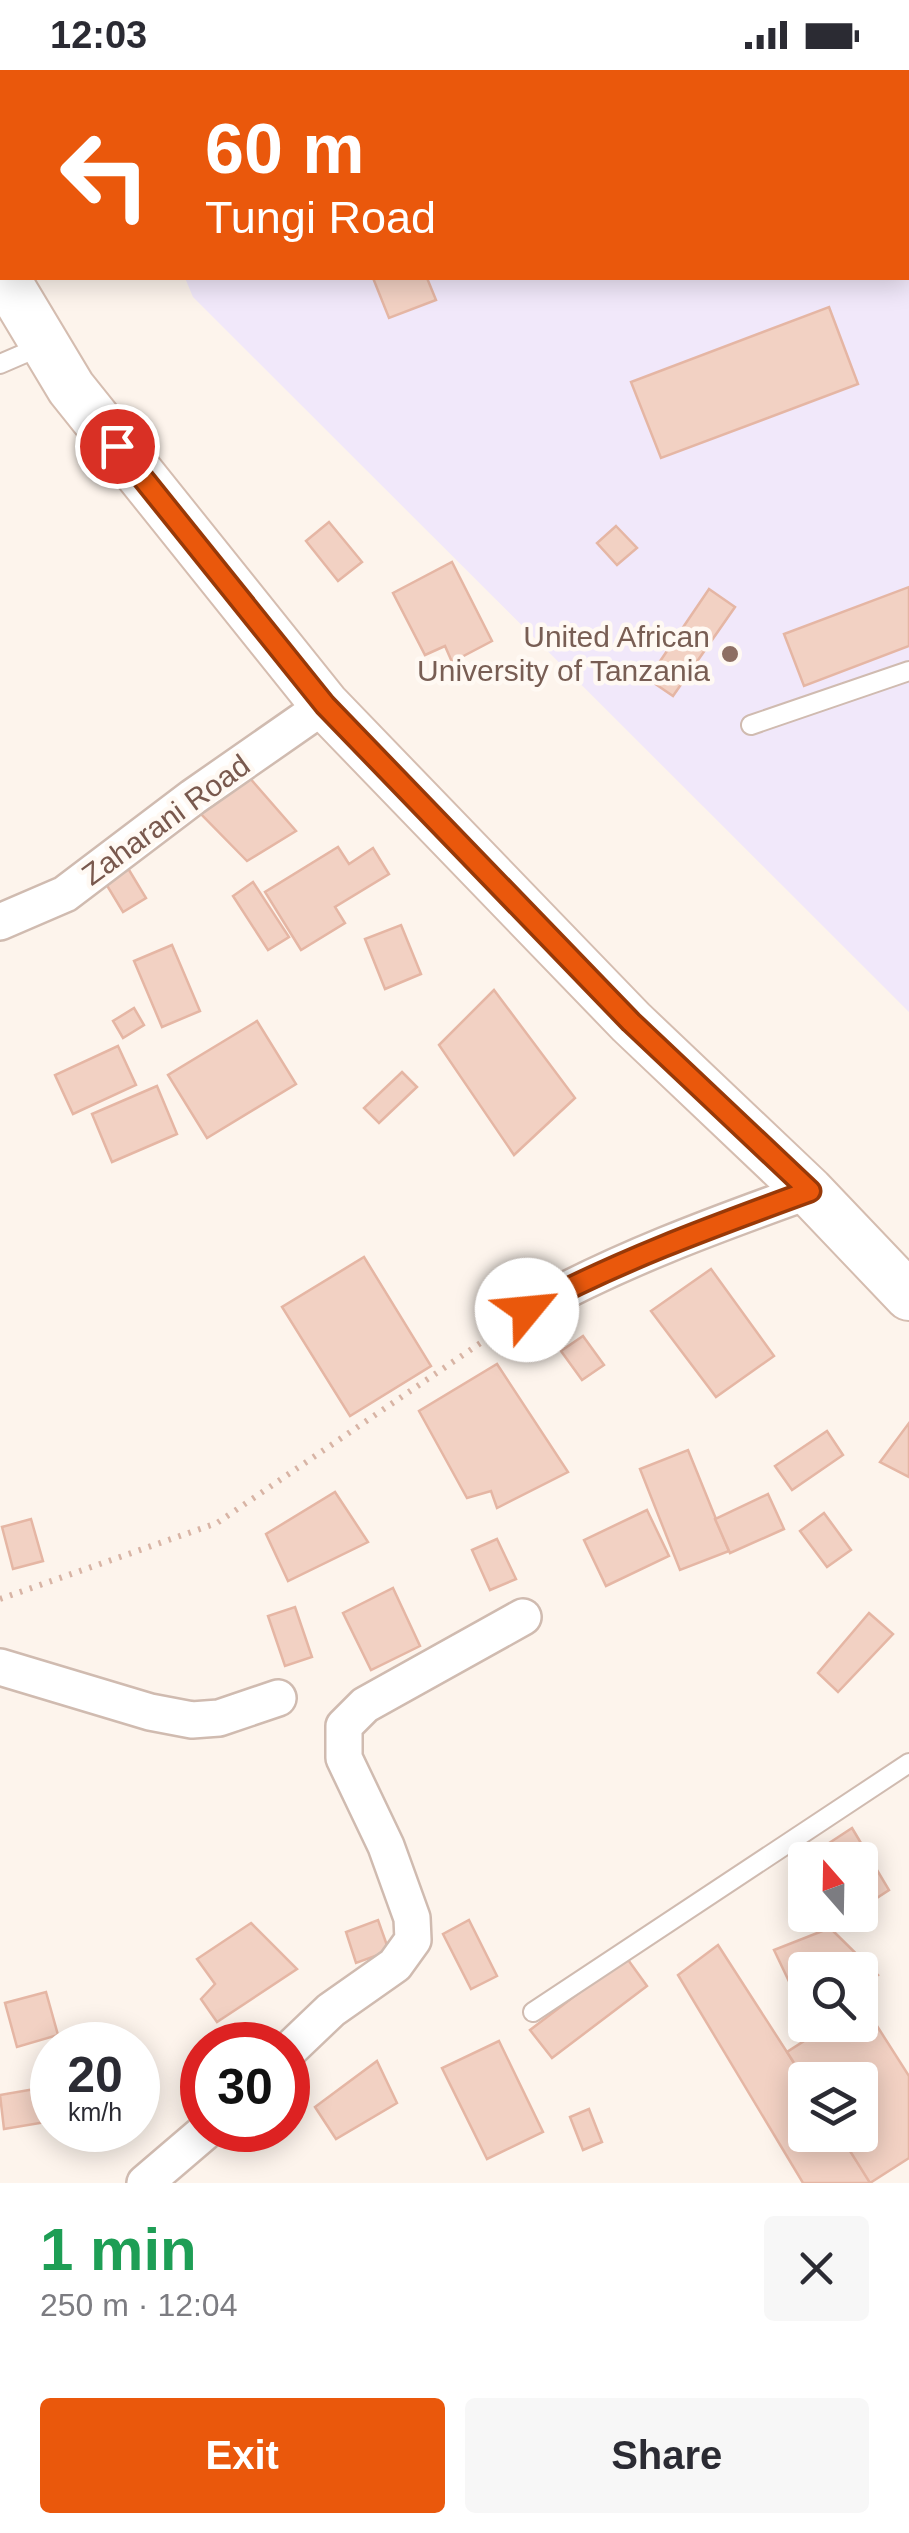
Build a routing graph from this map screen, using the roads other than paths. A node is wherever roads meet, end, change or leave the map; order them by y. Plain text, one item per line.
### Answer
1 (7, 280) edge
2 (44, 345) junction
3 (0, 364) edge
4 (909, 671) edge
5 (325, 705) junction
6 (751, 725) dead end
7 (0, 922) edge
8 (810, 1191) junction
9 (909, 1296) edge
10 (527, 1310) road end
11 (522, 1617) dead end
12 (0, 1667) edge
13 (278, 1698) dead end
14 (909, 1763) edge
15 (534, 2012) dead end
16 (310, 2031) edge
17 (181, 2152) edge
18 (145, 2183) edge

1 - 2 main road
2 - 3 lane
2 - 5 main road
4 - 6 lane
5 - 7 street, Zaharani Road
5 - 8 main road
8 - 9 main road
8 - 10 street
11 - 16 street
12 - 13 street
14 - 15 lane
17 - 18 street

